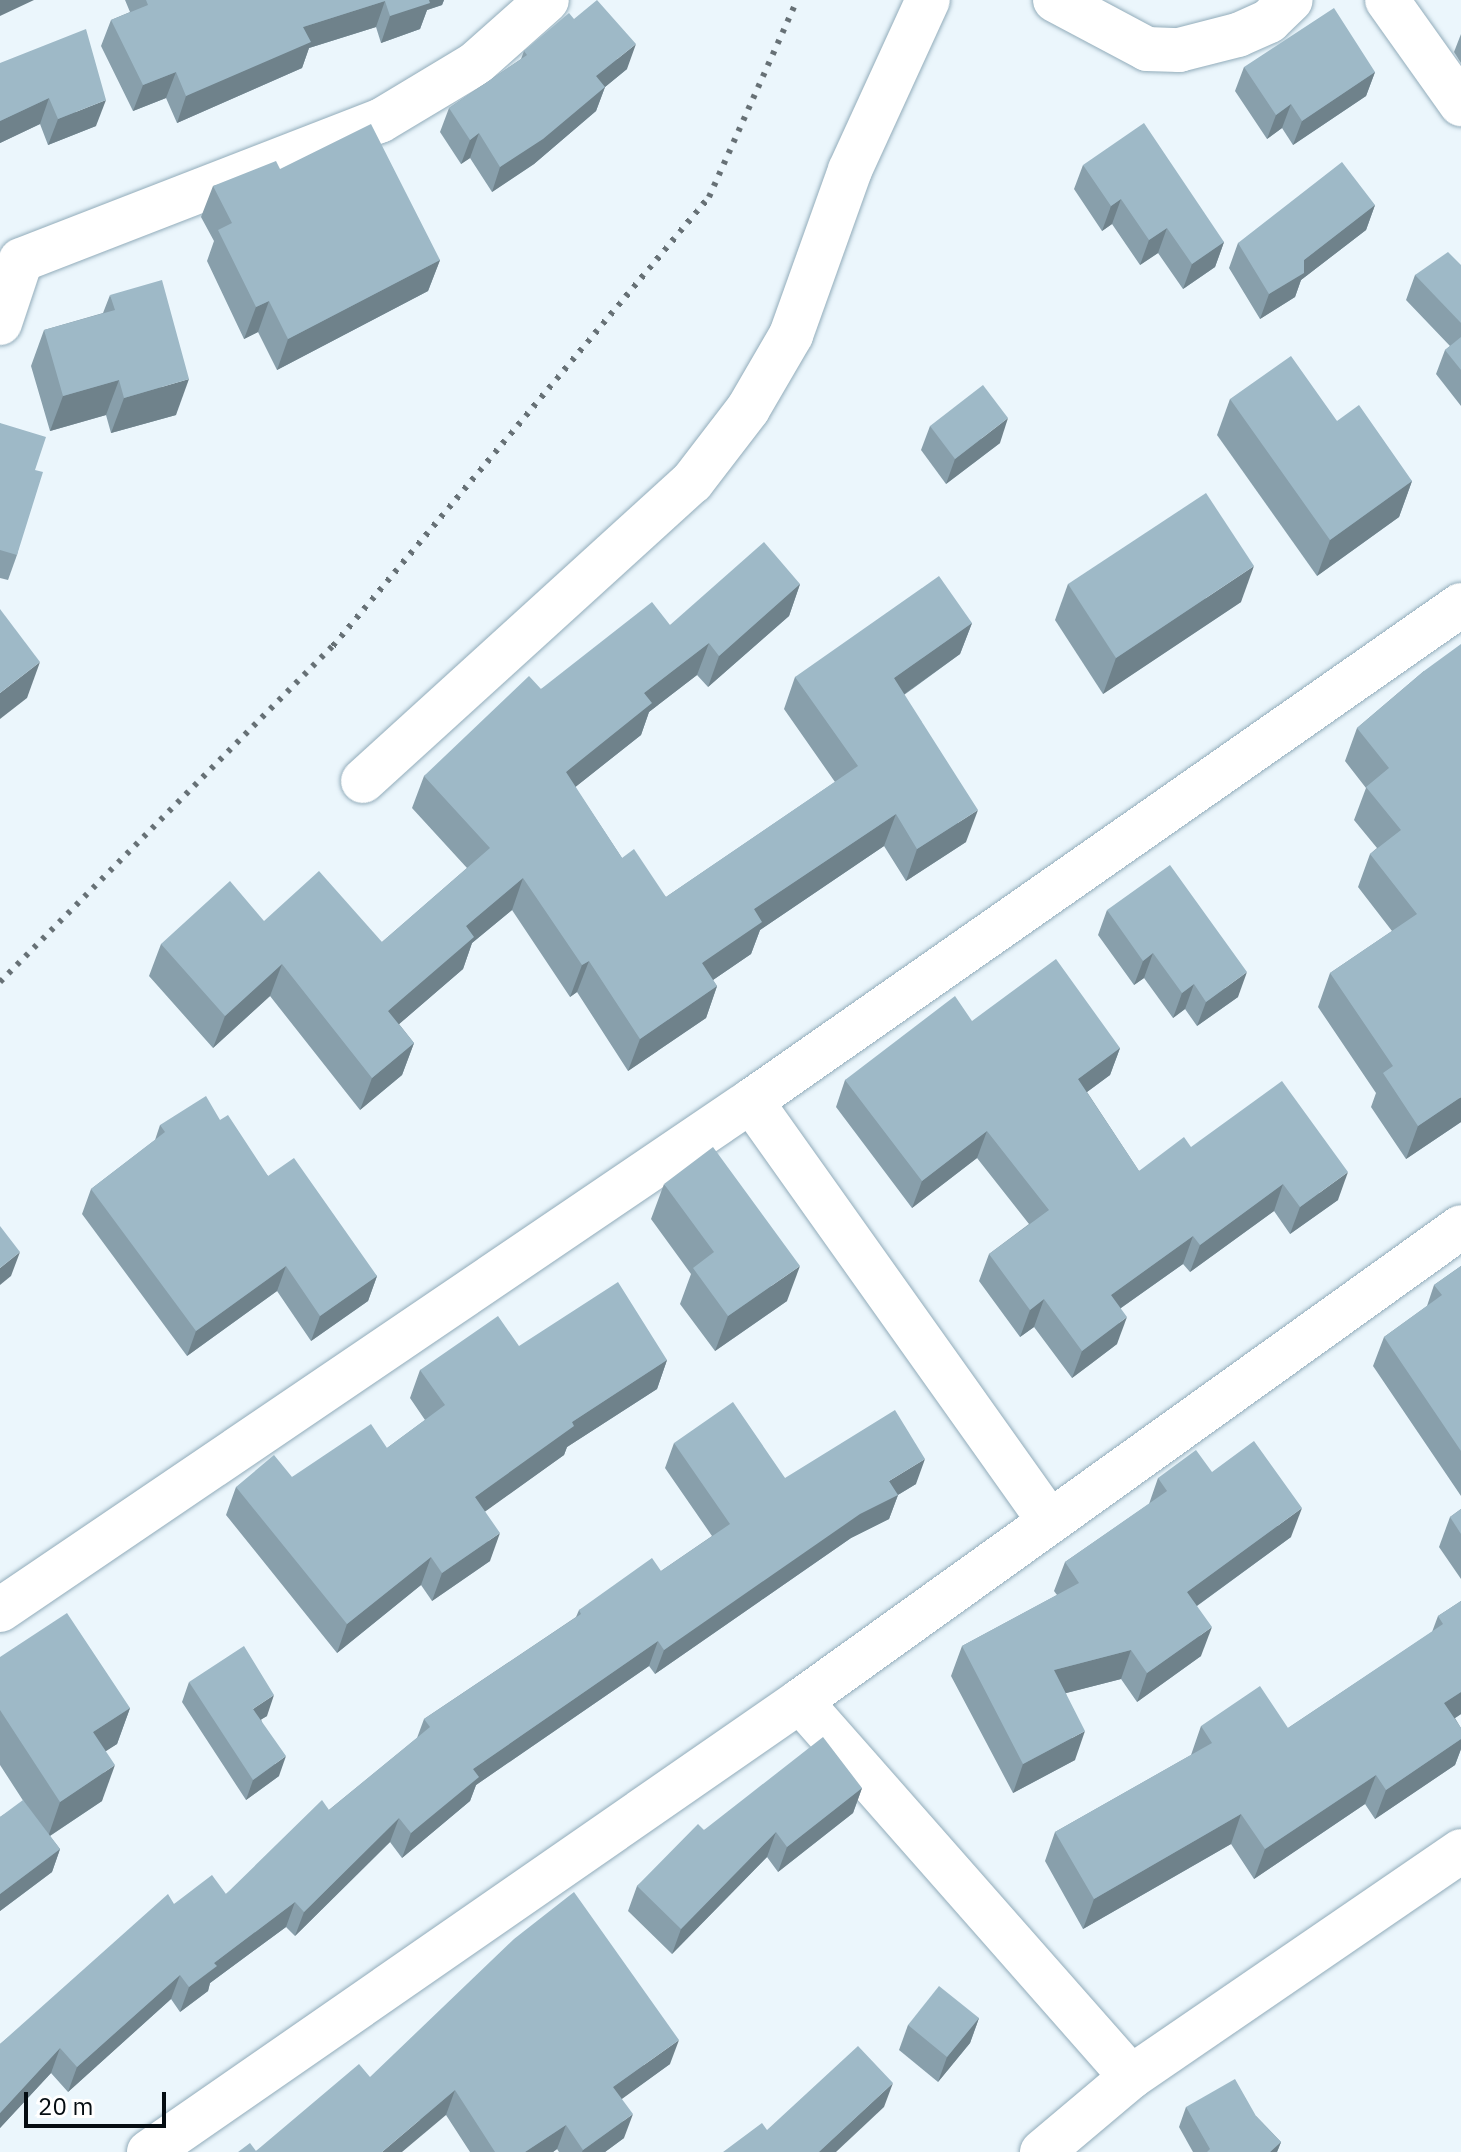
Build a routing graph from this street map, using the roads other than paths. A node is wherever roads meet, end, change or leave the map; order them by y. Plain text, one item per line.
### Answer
1 (547, 0) edge
2 (928, 0) edge
3 (1055, 0) edge
4 (1291, 0) edge
5 (1387, 0) edge
6 (1461, 104) edge
7 (11, 264) edge
8 (0, 323) edge
9 (1461, 605) edge
10 (363, 781) dead end
11 (751, 1101) junction
12 (1461, 1227) edge
13 (1050, 1522) junction
14 (0, 1610) edge
15 (800, 1701) junction
16 (1461, 1851) edge
17 (1131, 2077) junction
18 (149, 2152) edge
19 (1042, 2152) edge

1 - 7 street
2 - 10 street
3 - 4 street
5 - 6 street
7 - 8 street
9 - 11 street
11 - 13 street
11 - 14 street
12 - 13 street
13 - 15 street
15 - 17 street
15 - 18 street
16 - 17 street
17 - 19 street

